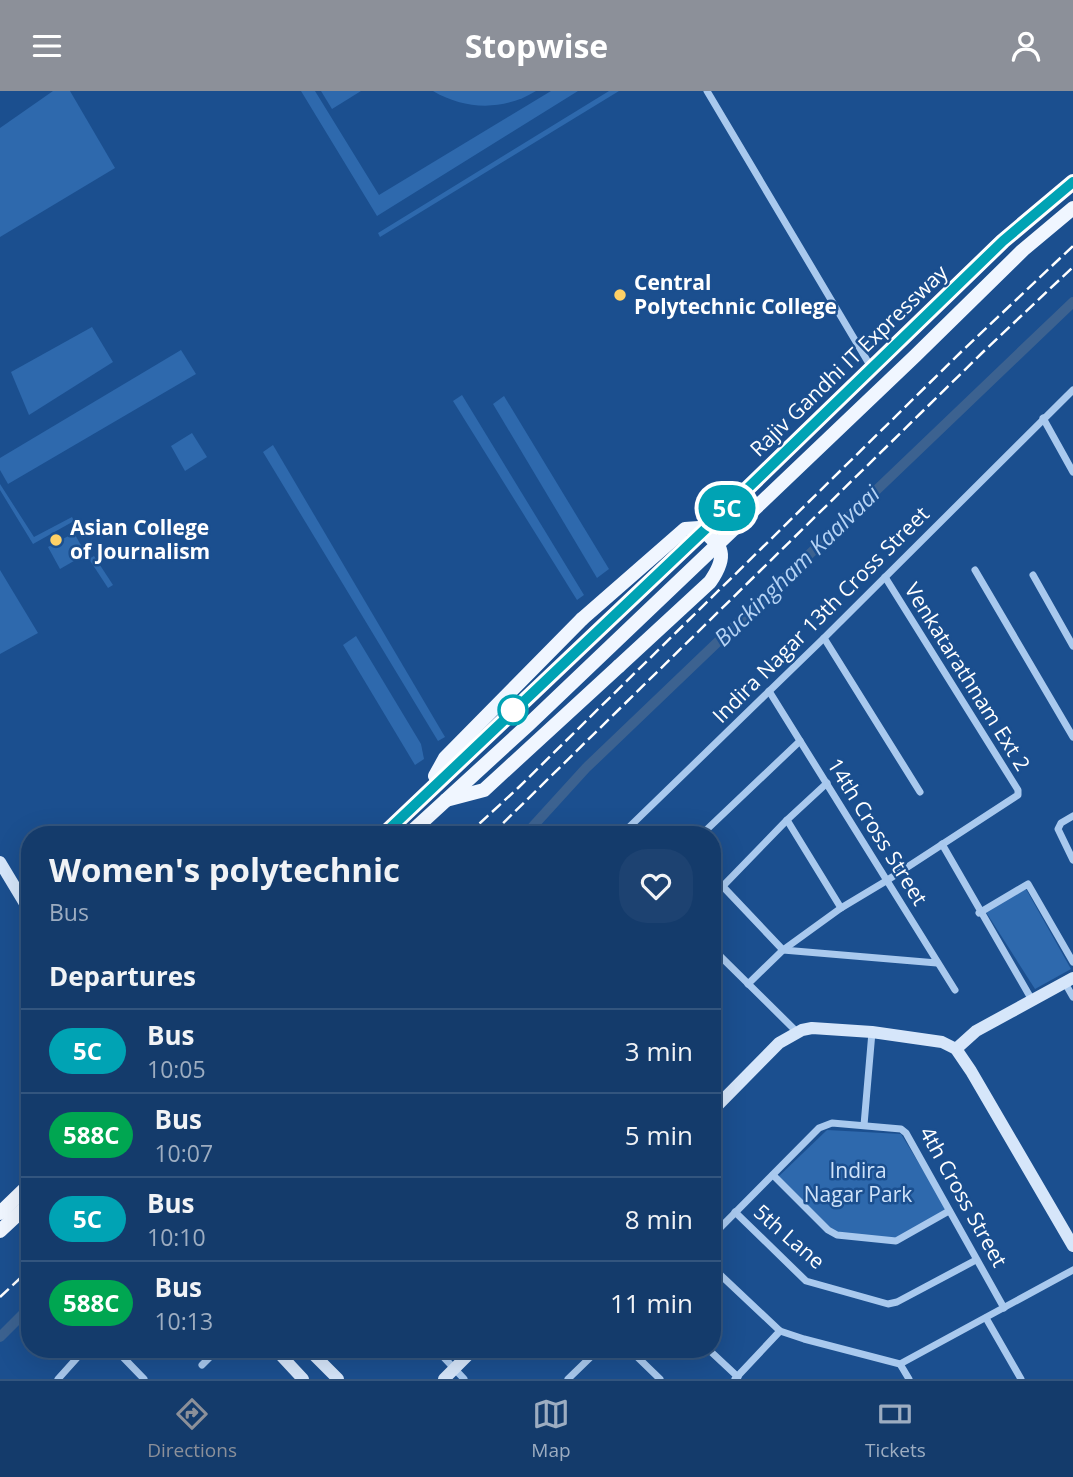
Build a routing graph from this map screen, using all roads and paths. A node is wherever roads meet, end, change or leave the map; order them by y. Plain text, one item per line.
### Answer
1 (708, 91) edge
2 (1073, 182) edge
3 (1073, 208) edge
4 (872, 368) junction
5 (1073, 390) edge
6 (1043, 418) junction
7 (1073, 471) edge
8 (975, 570) dead end
9 (1033, 575) dead end
10 (885, 577) junction
11 (824, 638) junction
12 (1073, 646) edge
13 (769, 691) junction
14 (1073, 737) edge
15 (800, 741) junction
16 (827, 783) junction
17 (920, 792) dead end
18 (422, 795) junction
19 (444, 800) junction
20 (1073, 816) edge
21 (787, 820) junction
22 (392, 826) edge
23 (417, 826) edge
24 (630, 826) edge
25 (710, 826) edge
26 (942, 844) junction
27 (1073, 860) edge
28 (0, 862) edge
29 (886, 881) junction
30 (723, 886) joint
31 (21, 897) edge
32 (841, 908) junction
33 (979, 913) junction
34 (783, 950) junction
35 (721, 957) edge
36 (1073, 962) edge
37 (937, 963) junction
38 (1069, 981) edge
39 (748, 984) junction
40 (955, 990) dead end
41 (1073, 997) edge
42 (1031, 1000) junction
43 (797, 1032) junction
44 (872, 1033) junction
45 (956, 1049) junction
46 (721, 1102) edge
47 (864, 1125) junction
48 (773, 1175) junction
49 (21, 1193) edge
50 (21, 1211) edge
51 (949, 1211) junction
52 (735, 1212) junction
53 (0, 1213) edge
54 (721, 1227) edge
55 (0, 1231) edge
56 (1073, 1246) edge
57 (976, 1260) junction
58 (1073, 1270) edge
59 (721, 1275) edge
60 (1004, 1308) junction
61 (986, 1318) junction
62 (780, 1331) junction
63 (77, 1358) edge
64 (124, 1358) edge
65 (209, 1358) edge
66 (283, 1358) edge
67 (317, 1358) edge
68 (444, 1358) edge
69 (465, 1358) edge
70 (590, 1358) edge
71 (638, 1358) edge
72 (717, 1358) edge
73 (900, 1364) junction
74 (202, 1365) dead end
75 (454, 1369) junction
76 (736, 1378) edge
77 (58, 1379) edge
78 (144, 1379) edge
79 (303, 1379) edge
80 (338, 1379) edge
81 (444, 1379) edge
82 (464, 1379) edge
83 (568, 1379) edge
84 (660, 1379) edge
85 (909, 1379) edge
86 (1021, 1379) edge

1 - 4 street
2 - 4 main road, Rajiv Gandhi IT Expressway
3 - 19 main road, Rajiv Gandhi IT Expressway
4 - 18 main road, Rajiv Gandhi IT Expressway
5 - 6 street, Indira Nagar 13th Cross Street
6 - 7 street
6 - 10 street, Indira Nagar 13th Cross Street
8 - 14 street
9 - 12 street
10 - 11 street, Indira Nagar 13th Cross Street
10 - 26 street, Venkatarathnam Ext 2
11 - 13 street, Indira Nagar 13th Cross Street
11 - 17 street
13 - 15 street, 14th Cross Street
13 - 24 street, Indira Nagar 13th Cross Street
15 - 16 street, 14th Cross Street
15 - 25 street
16 - 21 street
16 - 29 street, 14th Cross Street
18 - 19 main road, bridge
18 - 22 main road, Rajiv Gandhi IT Expressway
19 - 23 main road, Rajiv Gandhi IT Expressway
20 - 27 street
21 - 30 street
21 - 32 street
26 - 29 street
26 - 33 street
28 - 31 street
29 - 32 street
29 - 37 street, 14th Cross Street
30 - 34 street
32 - 34 street
33 - 36 street
33 - 42 street
34 - 37 street
34 - 39 street
35 - 39 street
37 - 40 street, 14th Cross Street
38 - 41 street
38 - 42 street
39 - 43 street
42 - 45 street
43 - 44 street
43 - 46 street
44 - 45 street
44 - 47 street
45 - 56 street
47 - 48 street, 4th Cross Street
47 - 51 street, 4th Cross Street
48 - 51 street
48 - 52 street, 4th Cross Street
49 - 53 main road
50 - 55 main road
51 - 57 street, 4th Cross Street
52 - 54 street, 4th Cross Street
52 - 57 street, 5th Lane
57 - 60 street, 4th Cross Street
58 - 60 street
59 - 62 street
60 - 61 street
61 - 73 street
61 - 86 street
62 - 73 street
62 - 76 street
63 - 77 street
64 - 78 street
65 - 74 street
66 - 79 street
67 - 80 street
68 - 75 street
69 - 75 street
70 - 83 street
71 - 84 street
72 - 76 street
73 - 85 street
75 - 81 street
75 - 82 street

